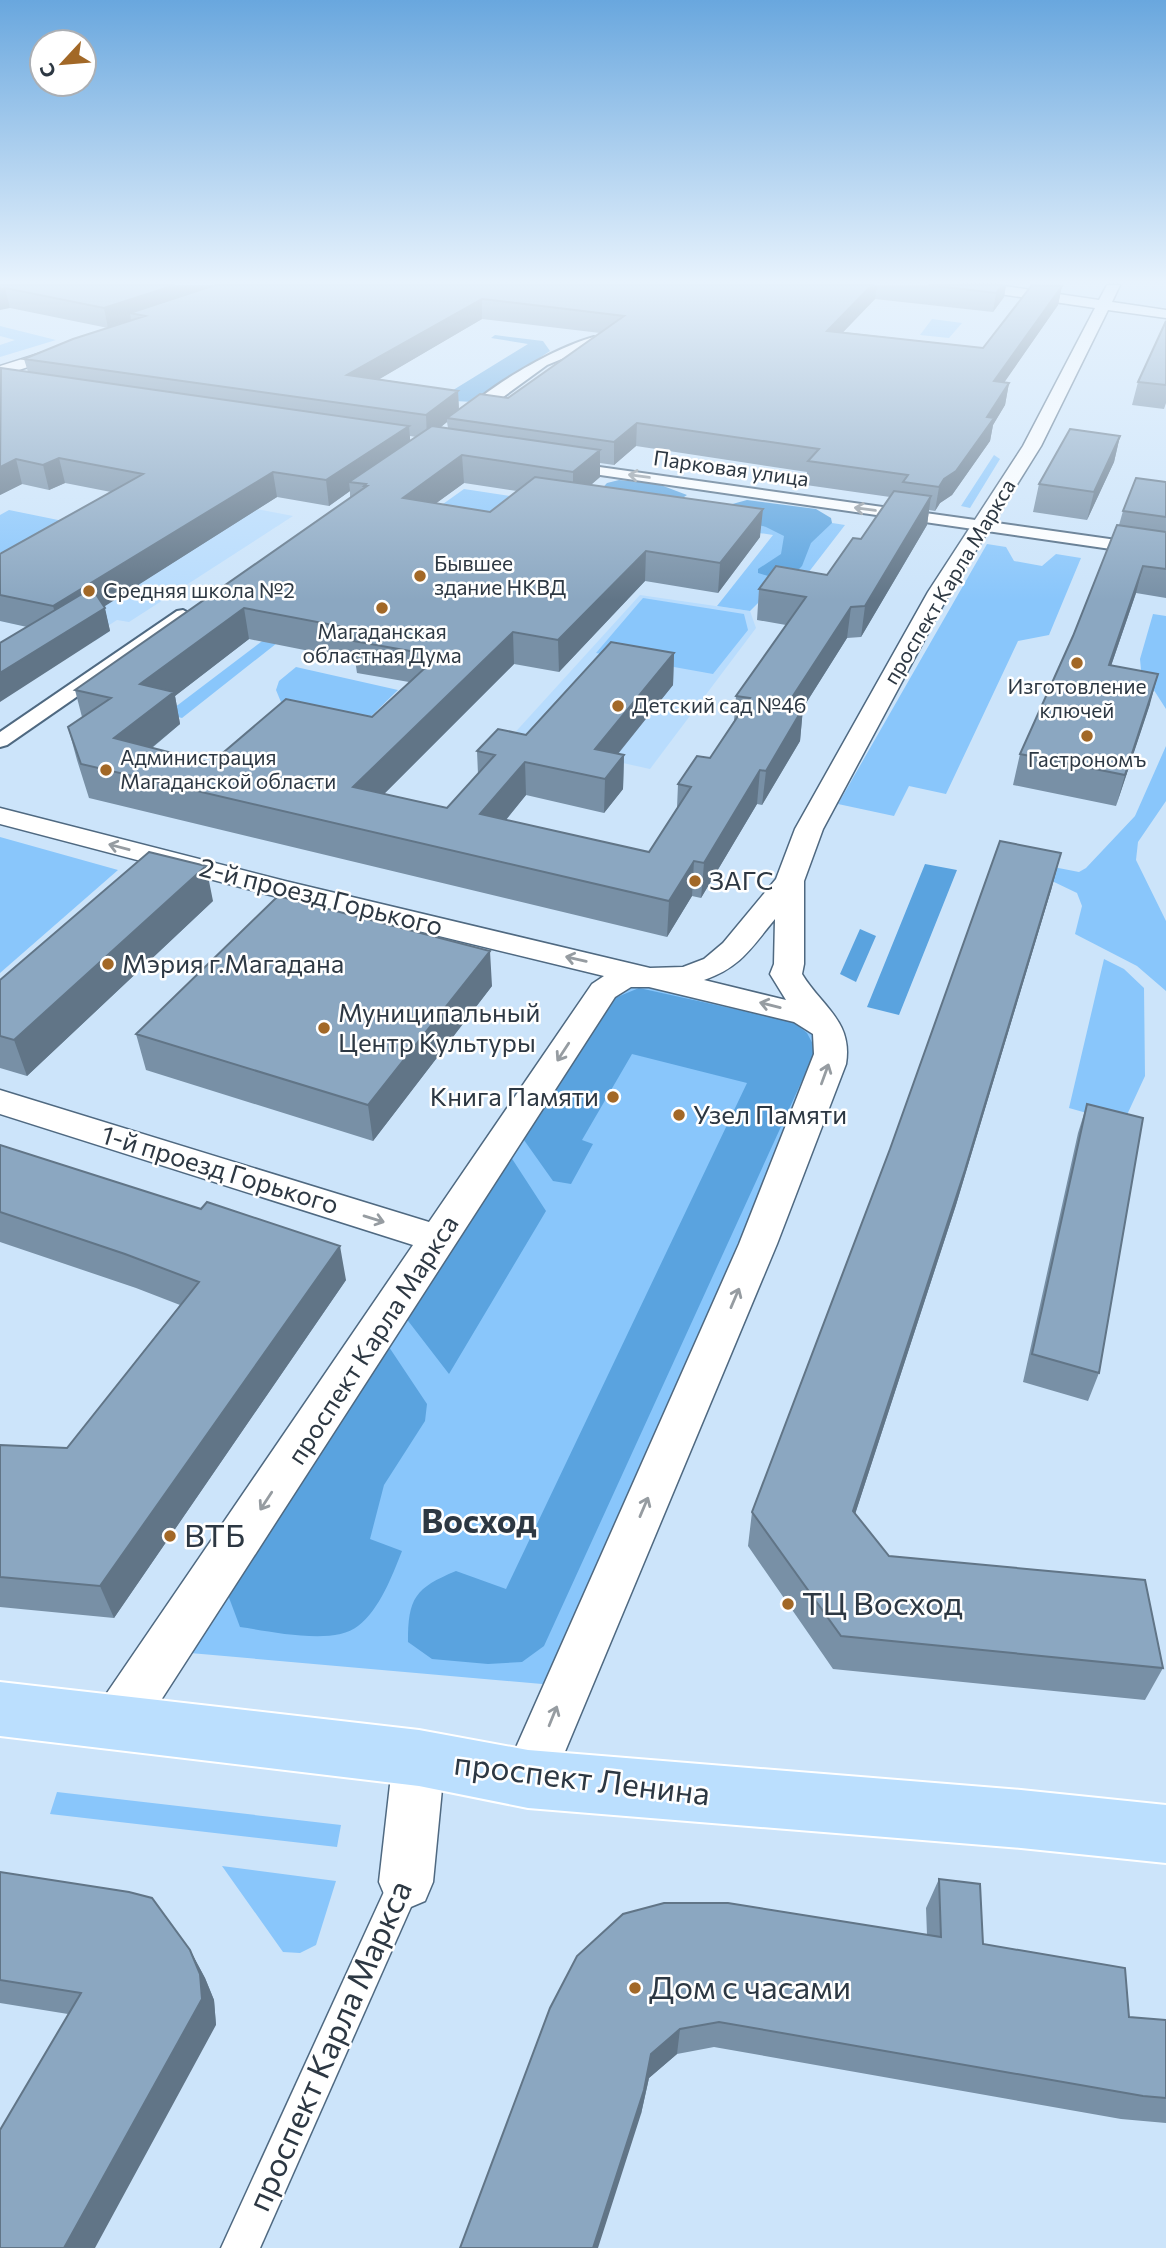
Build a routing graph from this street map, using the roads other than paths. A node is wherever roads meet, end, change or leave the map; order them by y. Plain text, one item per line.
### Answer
1 (506, 390) edge
2 (1060, 390) edge
3 (450, 430) edge
4 (547, 463) edge
5 (981, 526) junction
6 (1166, 552) edge
7 (193, 609) edge
8 (0, 741) edge
9 (0, 816) edge
10 (790, 881) junction
11 (643, 975) junction
12 (823, 1023) junction
13 (0, 1102) edge
14 (439, 1239) junction
15 (0, 1709) edge
16 (116, 1724) junction
17 (419, 1758) junction
18 (528, 1779) junction
19 (1166, 1834) edge
20 (406, 1882) joint
21 (240, 2248) edge

1 - 3 street
2 - 5 street, проспект Карла Маркса
5 -> 4 street, Парковая улица
5 - 6 street, Парковая улица
5 - 10 street, проспект Карла Маркса
7 - 8 street
11 -> 9 street, 2-й проезд Горького
10 - 11 street, проспект Карла Маркса
10 - 12 street, проспект Карла Маркса
12 -> 11 street
11 -> 14 street, проспект Карла Маркса
18 -> 12 street, проспект Карла Маркса
13 -> 14 street, 1-й проезд Горького
14 -> 16 street, проспект Карла Маркса
15 - 16 main road, проспект Ленина
16 - 17 main road, проспект Ленина
17 - 18 main road, проспект Ленина
17 - 20 street, проспект Карла Маркса
18 - 19 main road, проспект Ленина
20 - 21 street, проспект Карла Маркса

